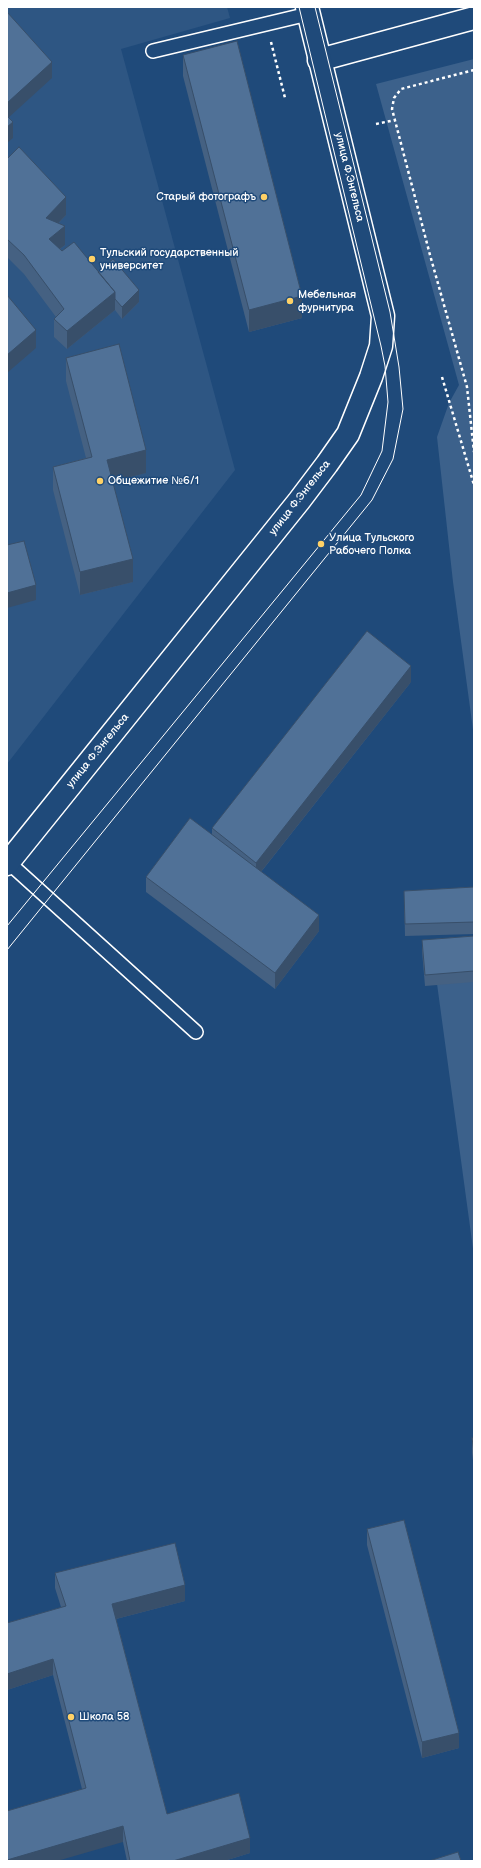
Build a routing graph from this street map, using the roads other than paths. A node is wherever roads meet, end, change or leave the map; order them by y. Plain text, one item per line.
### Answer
1 (307, 10) edge
2 (474, 18) edge
3 (153, 51) dead end
4 (320, 60) junction
5 (8, 863) edge
6 (196, 1032) dead end

1 - 3 lane
1 - 4 street, улица Ф.Энгельса
2 - 4 street
4 - 5 street, улица Ф.Энгельса
5 - 6 lane

